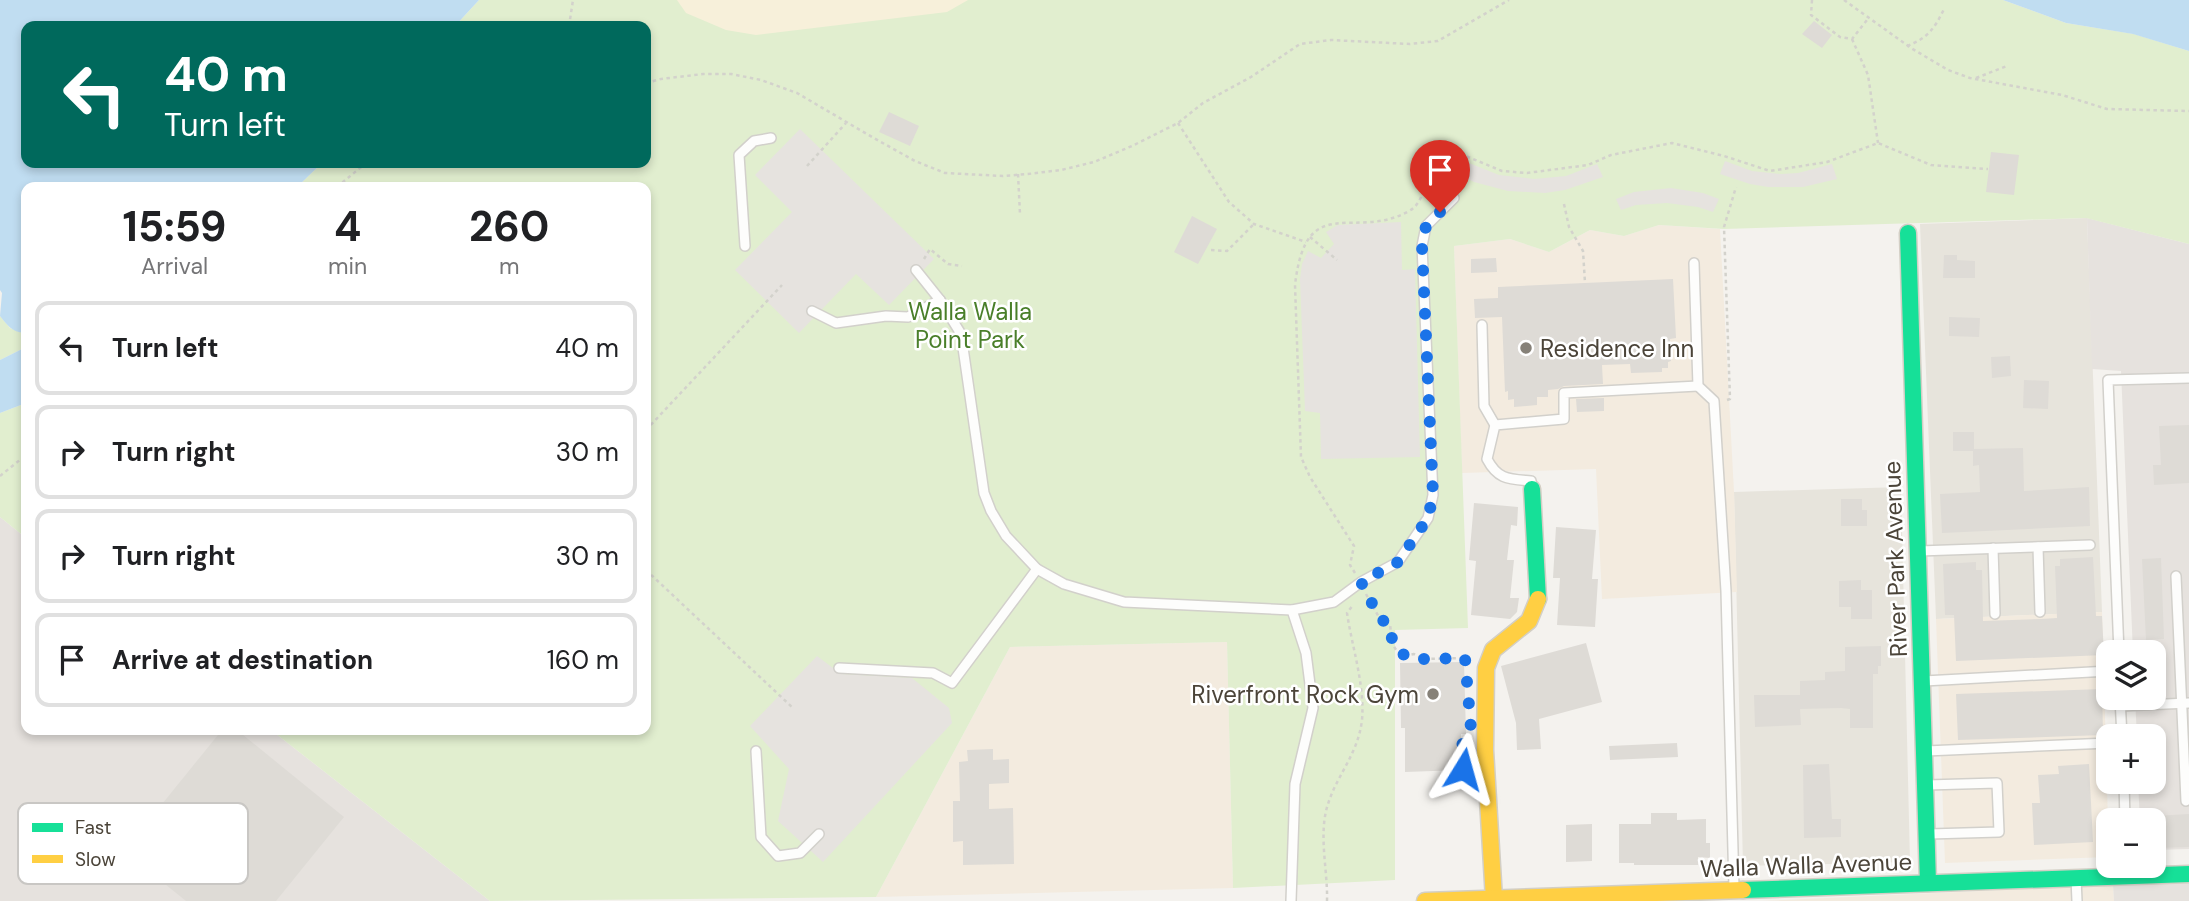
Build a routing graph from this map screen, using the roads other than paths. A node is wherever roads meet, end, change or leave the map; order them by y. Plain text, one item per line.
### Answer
1 (771, 138) dead end
2 (1454, 198) dead end
3 (1908, 233) dead end
4 (745, 246) dead end
5 (1694, 263) dead end
6 (916, 270) road end
7 (940, 300) junction
8 (812, 311) dead end
9 (1482, 325) dead end
10 (2189, 377) edge
11 (1698, 386) junction
12 (1495, 425) junction
13 (1532, 489) joint
14 (2090, 545) dead end
15 (2038, 547) junction
16 (1993, 548) junction
17 (1918, 551) junction
18 (1037, 569) junction
19 (2176, 576) dead end
20 (1292, 610) junction
21 (2040, 612) dead end
22 (1995, 614) dead end
23 (2118, 640) edge
24 (839, 668) dead end
25 (2096, 672) edge
26 (1922, 681) junction
27 (2166, 703) edge
28 (2185, 703) edge
29 (2096, 744) edge
30 (756, 751) dead end
31 (1924, 751) junction
32 (1925, 785) junction
33 (2186, 801) dead end
34 (819, 834) dead end
35 (1927, 834) junction
36 (2166, 873) edge
37 (2189, 874) edge
38 (2096, 875) edge
39 (2076, 878) junction
40 (1928, 883) junction
41 (1734, 890) junction
42 (1656, 897) edge
43 (1494, 898) junction
44 (1291, 901) edge
45 (1424, 901) edge
46 (2077, 901) edge

1 - 4 lane
2 - 20 lane
3 - 17 street, River Park Avenue
5 - 11 lane
6 - 7 lane
7 - 8 lane
7 - 18 lane
9 - 12 lane
10 - 23 lane
11 - 12 lane
11 - 41 lane
12 - 13 lane
13 - 43 street
14 - 15 lane
15 - 16 lane
15 - 21 lane
16 - 17 lane
16 - 22 lane
17 - 26 street, River Park Avenue
18 - 20 lane
18 - 24 lane
19 - 28 lane
20 - 44 lane
25 - 26 lane
26 - 31 street, River Park Avenue
27 - 28 lane
28 - 33 lane
29 - 31 lane
30 - 34 lane
31 - 32 street, River Park Avenue
32 - 35 street, River Park Avenue
32 - 35 lane
35 - 40 street, River Park Avenue
36 - 37 street, Walla Walla Avenue
38 - 39 street, Walla Walla Avenue
39 - 40 street, Walla Walla Avenue
39 - 46 lane
40 - 41 street, Walla Walla Avenue
41 - 42 street, Walla Walla Avenue
42 - 43 street, Walla Walla Avenue
43 - 45 street, Walla Walla Avenue

